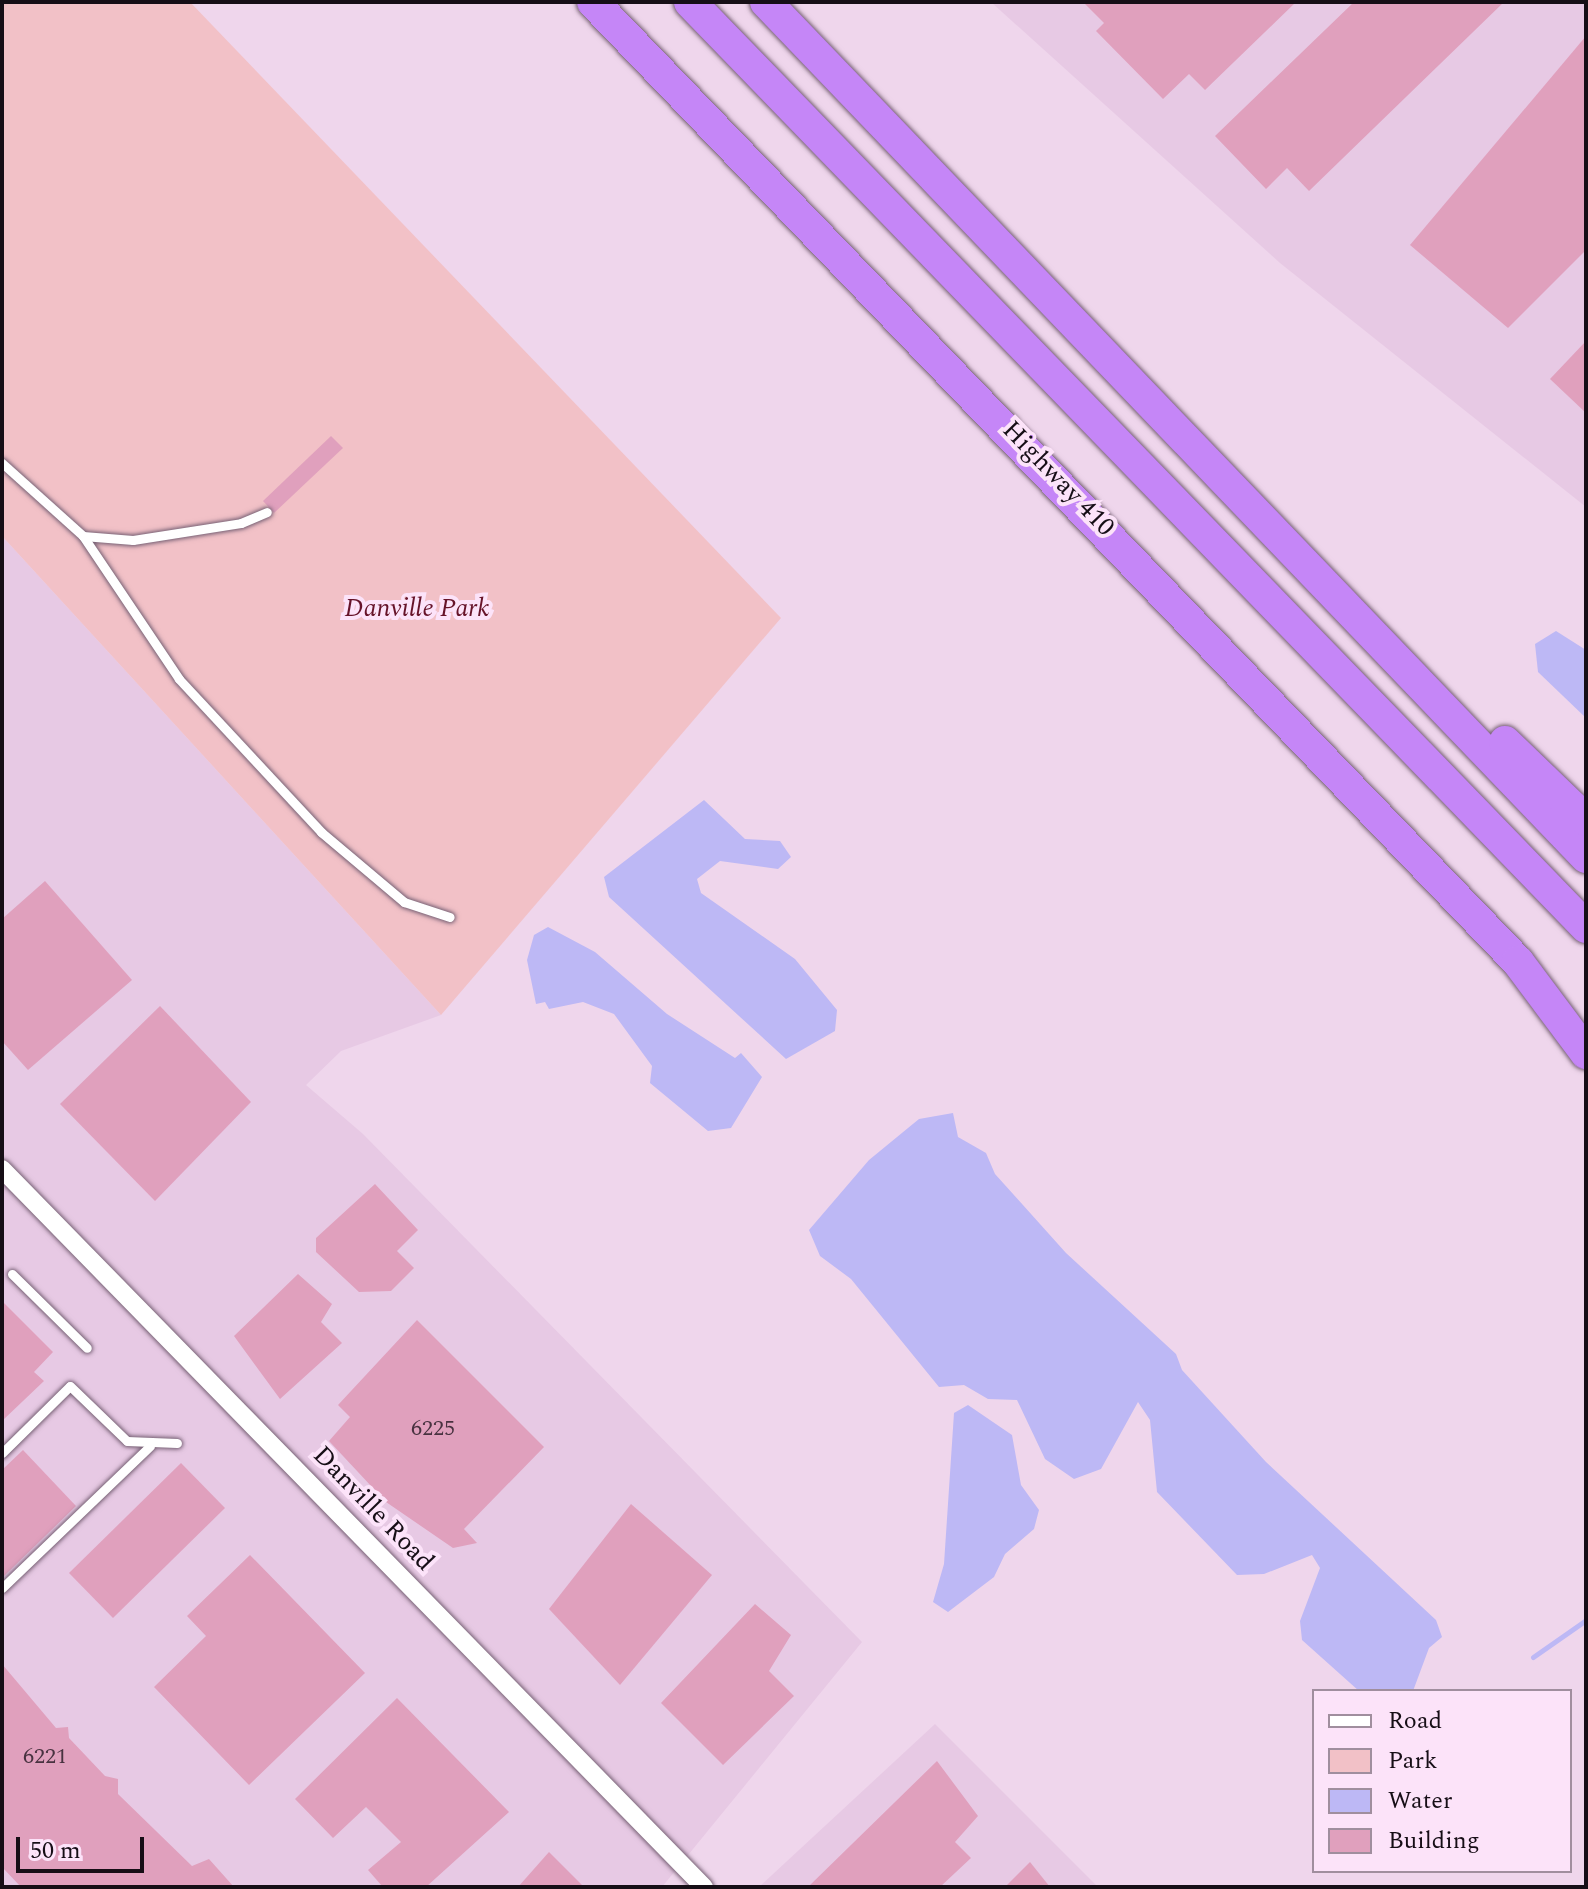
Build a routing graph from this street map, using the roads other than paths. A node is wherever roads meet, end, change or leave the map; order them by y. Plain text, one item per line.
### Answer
1 (593, 2) edge
2 (690, 2) edge
3 (766, 2) edge
4 (1182, 433) junction
5 (2, 463) edge
6 (267, 512) dead end
7 (83, 536) junction
8 (1586, 820) edge
9 (1586, 857) edge
10 (450, 917) dead end
11 (1586, 927) edge
12 (1518, 962) junction
13 (1586, 1015) edge
14 (1586, 1053) edge
15 (2, 1169) edge
16 (12, 1274) dead end
17 (87, 1348) dead end
18 (177, 1443) dead end
19 (150, 1446) junction
20 (2, 1453) edge
21 (2, 1588) edge
22 (704, 1887) edge

1 - 12 highway, Highway 410
2 - 11 highway
3 - 4 highway
4 - 8 highway
4 - 9 highway
5 - 7 lane
6 - 7 lane
7 - 10 lane
12 - 13 highway
12 - 14 highway
15 - 22 street, Danville Road
16 - 17 lane
18 - 19 lane
19 - 20 lane
19 - 21 lane

